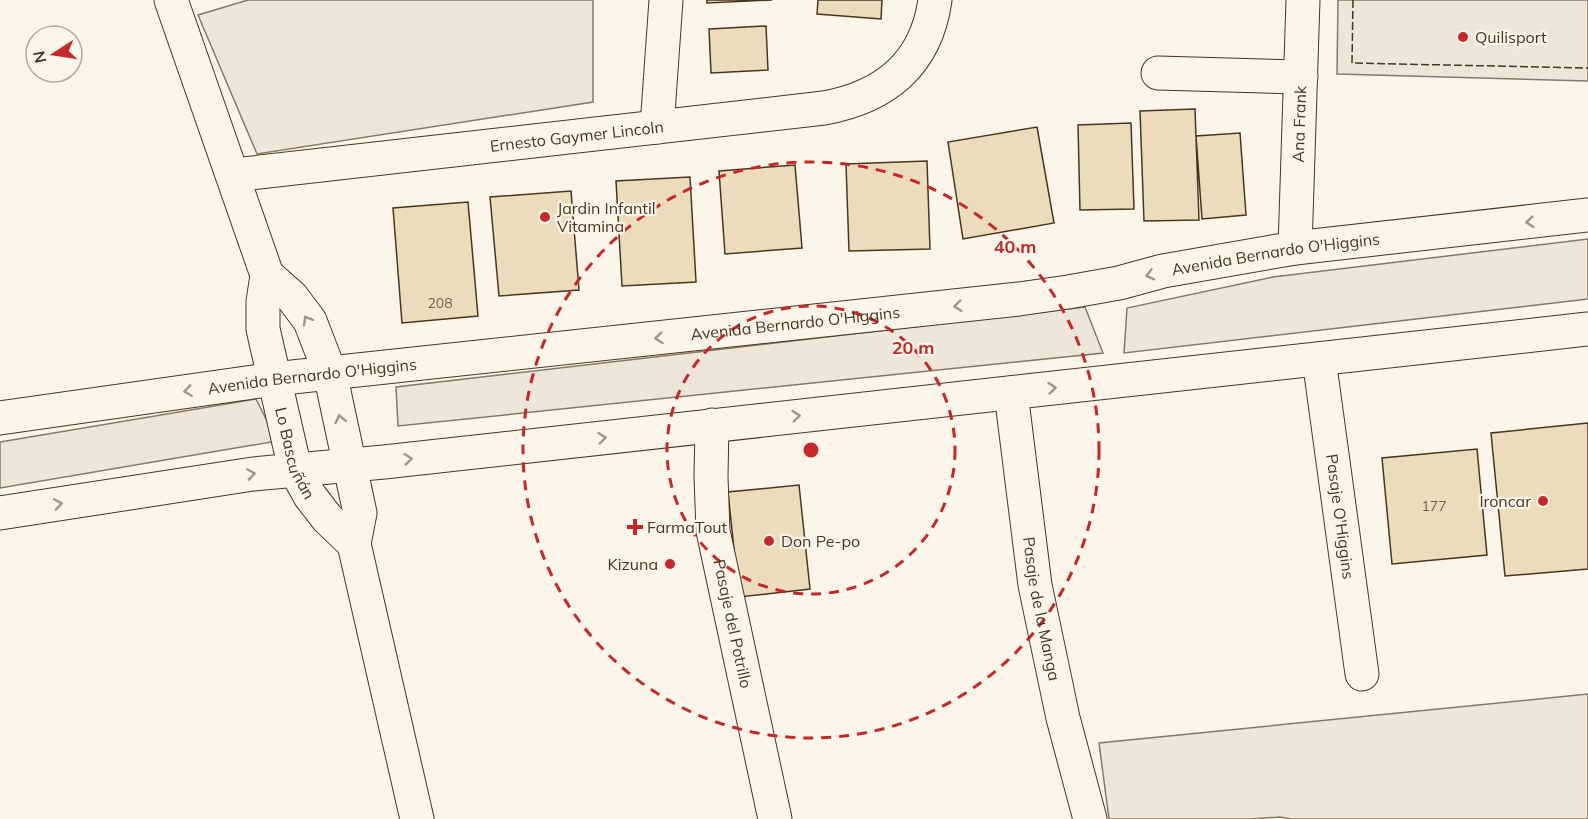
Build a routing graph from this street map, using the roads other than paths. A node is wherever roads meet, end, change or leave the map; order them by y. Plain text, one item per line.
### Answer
1 (171, 0) edge
2 (666, 0) edge
3 (935, 0) edge
4 (1303, 0) edge
5 (1158, 73) dead end
6 (1301, 77) junction
7 (657, 127) junction
8 (234, 175) junction
9 (1588, 215) edge
10 (1296, 248) junction
11 (267, 275) junction
12 (1588, 329) edge
13 (1319, 359) junction
14 (330, 373) junction
15 (274, 379) junction
16 (1011, 393) junction
17 (0, 418) edge
18 (712, 425) junction
19 (350, 464) junction
20 (295, 469) junction
21 (0, 513) edge
22 (354, 544) junction
23 (1362, 674) dead end
24 (417, 819) edge
25 (775, 819) edge
26 (1090, 819) edge

1 - 8 street, Lo Bascuñán
2 - 7 street
3 - 7 street, Ernesto Gaymer Lincoln
4 - 6 street, Ana Frank
5 - 6 street
6 - 10 street, Ana Frank
7 - 8 street, Ernesto Gaymer Lincoln
8 - 11 street, Lo Bascuñán
9 -> 10 street, Avenida Bernardo O'Higgins
10 -> 14 street, Avenida Bernardo O'Higgins
14 -> 11 street, Lo Bascuñán
11 - 15 street, Lo Bascuñán
12 - 13 street
16 -> 13 street
13 - 23 street, Pasaje O'Higgins
14 - 15 street, Avenida Bernardo O'Higgins
19 -> 14 street, Lo Bascuñán
15 -> 17 street, Avenida Bernardo O'Higgins
15 - 20 street, Lo Bascuñán
18 -> 16 street
16 - 26 street, Pasaje de la Manga
19 -> 18 street
18 - 25 street, Pasaje del Potrillo
19 - 20 street
19 - 22 street, Lo Bascuñán
21 -> 20 street
20 - 22 street, Lo Bascuñán
22 - 24 street, Lo Bascuñán

